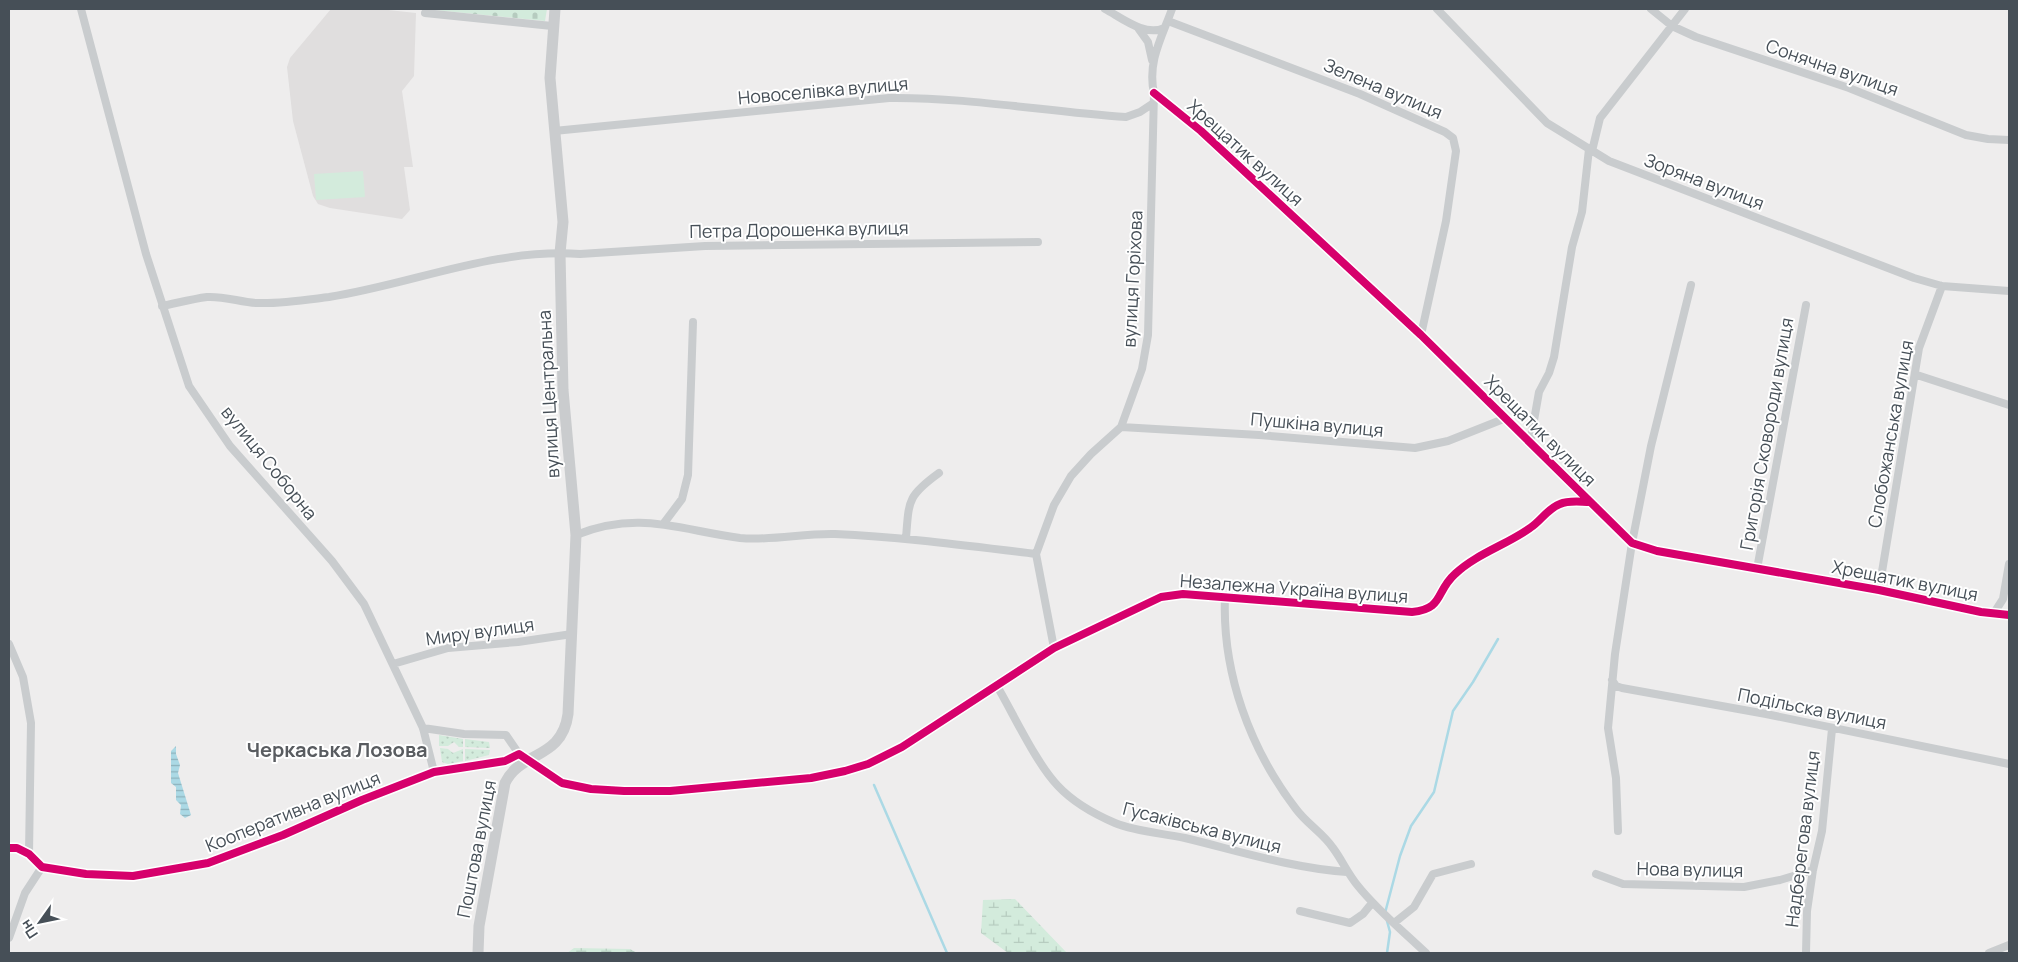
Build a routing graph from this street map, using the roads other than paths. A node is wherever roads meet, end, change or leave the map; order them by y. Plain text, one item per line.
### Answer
1 (81, 9) edge
2 (555, 9) edge
3 (1105, 9) edge
4 (1172, 9) edge
5 (1437, 9) edge
6 (1651, 9) edge
7 (1686, 9) edge
8 (425, 13) dead end
9 (1166, 25) junction
10 (552, 26) junction
11 (1137, 26) junction
12 (1672, 26) junction
13 (1152, 62) junction
14 (1154, 92) junction
15 (1152, 104) junction
16 (554, 131) junction
17 (2009, 140) edge
18 (1591, 150) junction
19 (1038, 242) dead end
20 (560, 253) junction
21 (1691, 285) dead end
22 (1942, 286) junction
23 (2009, 291) edge
24 (1806, 305) dead end
25 (162, 306) junction
26 (693, 322) dead end
27 (1420, 335) junction
28 (1916, 375) junction
29 (2009, 405) edge
30 (1506, 418) junction
31 (1121, 427) junction
32 (1530, 443) junction
33 (939, 472) dead end
34 (1590, 502) junction
35 (664, 524) junction
36 (576, 535) junction
37 (906, 538) junction
38 (1632, 543) junction
39 (1036, 554) junction
40 (2009, 564) edge
41 (1757, 569) junction
42 (1879, 590) junction
43 (1225, 597) junction
44 (1994, 613) junction
45 (2009, 615) edge
46 (572, 634) junction
47 (9, 644) edge
48 (1054, 648) junction
49 (393, 664) junction
50 (1612, 679) junction
51 (997, 686) junction
52 (423, 728) junction
53 (1832, 729) junction
54 (519, 754) junction
55 (529, 762) junction
56 (2009, 764) edge
57 (434, 772) junction
58 (1618, 831) dead end
59 (9, 848) edge
60 (28, 854) junction
61 (1471, 864) dead end
62 (42, 867) junction
63 (1813, 870) junction
64 (1348, 872) junction
65 (1596, 874) dead end
66 (1372, 903) junction
67 (1300, 911) dead end
68 (1394, 923) junction
69 (9, 938) edge
70 (2009, 945) edge
71 (478, 953) edge
72 (1426, 953) edge
73 (1806, 953) edge
74 (1989, 953) edge

1 - 25 street, вулиця Соборна
2 - 10 street, вулиця Центральна
3 - 11 street
4 - 9 street, вулиця Горіхова
5 - 18 street, Зоряна вулиця
6 - 12 street, Сонячна вулиця
7 - 12 street
8 - 10 street
9 - 11 street
9 - 13 street, вулиця Горіхова
9 - 27 street, Зелена вулиця
10 - 16 street, вулиця Центральна
11 - 13 street
12 - 17 street, Сонячна вулиця
12 - 18 street
13 - 14 street, вулиця Горіхова
14 - 15 street, вулиця Горіхова
14 - 27 street, Хрещатик вулиця
15 - 16 street, Новоселівка вулиця
15 - 31 street, вулиця Горіхова
16 - 20 street, вулиця Центральна
18 - 22 street, Зоряна вулиця
18 - 32 street
19 - 20 street, Петра Дорошенка вулиця
20 - 25 street, Петра Дорошенка вулиця
20 - 36 street, вулиця Центральна
21 - 38 street
22 - 23 street, Зоряна вулиця
22 - 28 street, Слобожанська вулиця
24 - 41 street, Григорія Сковороди вулиця
25 - 49 street, вулиця Соборна
26 - 35 street
27 - 30 street, Хрещатик вулиця
28 - 29 street
28 - 42 street, Слобожанська вулиця
30 - 31 street, Пушкіна вулиця
30 - 32 street, Хрещатик вулиця
31 - 39 street, вулиця Горіхова
32 - 34 street, Хрещатик вулиця
33 - 37 street
34 - 38 street, Хрещатик вулиця
34 - 43 street, Незалежна Україна вулиця
35 - 36 street
35 - 37 street
36 - 46 street, вулиця Центральна
37 - 39 street
38 - 41 street, Хрещатик вулиця
38 - 50 street
39 - 48 street
40 - 44 street
41 - 42 street, Хрещатик вулиця
42 - 44 street, Хрещатик вулиця
43 - 48 street, Незалежна Україна вулиця
43 - 64 street
44 - 45 street, Хрещатик вулиця
46 - 49 street, Миру вулиця
46 - 55 street, вулиця Центральна
47 - 60 street
48 - 51 street, Незалежна Україна вулиця
49 - 52 street, вулиця Соборна
50 - 53 street, Подільска вулиця
50 - 58 street
51 - 55 street, Незалежна Україна вулиця
51 - 64 street, Гусаківська вулиця
52 - 54 street
52 - 57 street, вулиця Соборна
53 - 56 street, Подільска вулиця
53 - 63 street, Надберегова вулиця
54 - 55 street
54 - 57 street, Кооперативна вулиця
55 - 71 street, Поштова вулиця
57 - 62 street, Кооперативна вулиця
59 - 60 street
60 - 62 street
61 - 68 street
62 - 69 street
63 - 65 street, Нова вулиця
63 - 73 street, Надберегова вулиця
64 - 66 street
66 - 67 street
66 - 68 street
68 - 72 street
70 - 74 street

